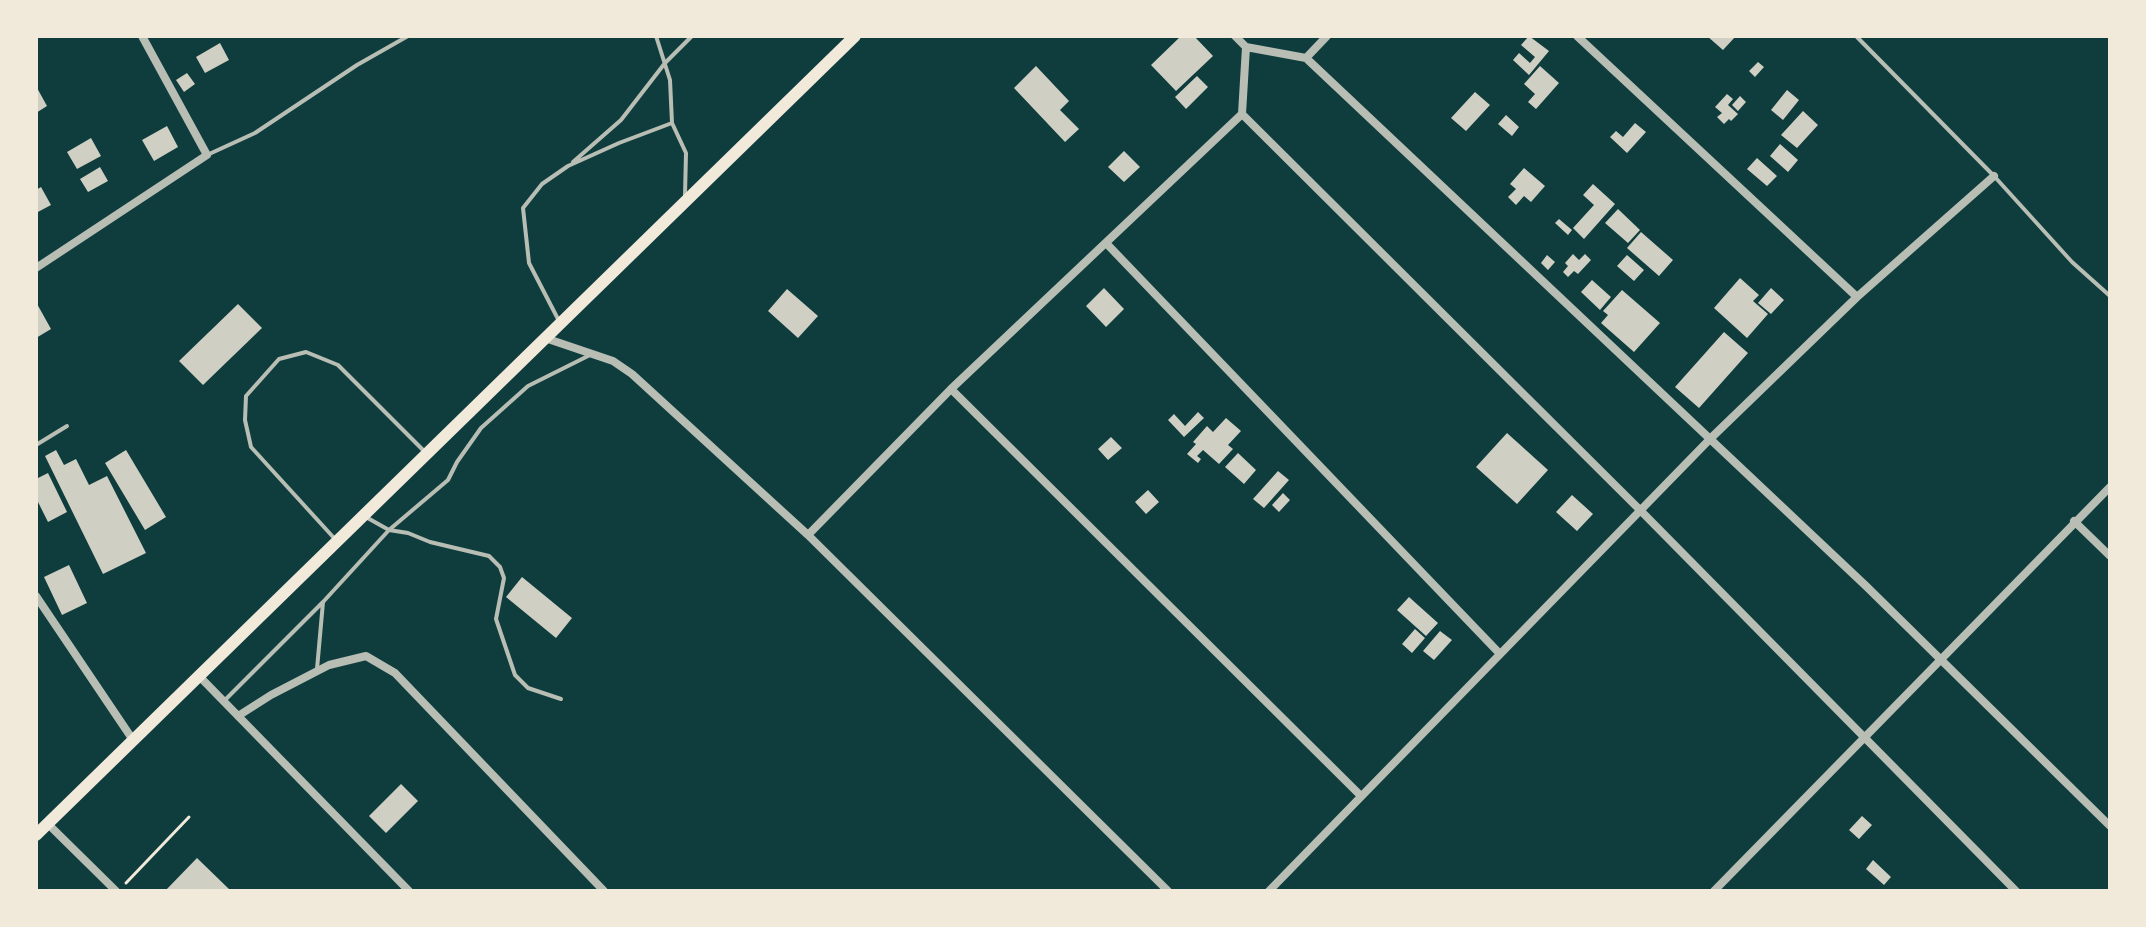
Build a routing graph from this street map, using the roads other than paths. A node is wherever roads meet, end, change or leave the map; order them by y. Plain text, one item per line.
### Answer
1 (142, 36) edge
2 (408, 36) edge
3 (656, 36) edge
4 (692, 36) edge
5 (855, 36) edge
6 (1235, 36) edge
7 (1327, 36) edge
8 (1577, 36) edge
9 (1856, 36) edge
10 (1246, 47) junction
11 (1306, 58) junction
12 (665, 63) junction
13 (1242, 114) junction
14 (672, 123) junction
15 (207, 155) junction
16 (568, 166) junction
17 (1994, 176) junction
18 (685, 202) junction
19 (1106, 243) junction
20 (36, 268) edge
21 (2110, 296) edge
22 (1857, 297) junction
23 (561, 323) junction
24 (545, 338) junction
25 (590, 355) junction
26 (951, 389) junction
27 (67, 426) dead end
28 (1710, 439) junction
29 (36, 445) edge
30 (427, 454) junction
31 (2110, 487) edge
32 (1640, 510) junction
33 (363, 516) junction
34 (2074, 521) junction
35 (389, 530) junction
36 (808, 535) junction
37 (337, 541) junction
38 (2110, 556) edge
39 (36, 596) edge
40 (323, 602) junction
41 (1500, 654) junction
42 (1940, 659) junction
43 (317, 671) junction
44 (199, 676) junction
45 (561, 699) dead end
46 (224, 702) junction
47 (238, 716) junction
48 (1864, 737) junction
49 (133, 740) junction
50 (1361, 796) junction
51 (48, 824) junction
52 (2110, 826) edge
53 (36, 835) edge
54 (1722, 882) junction
55 (117, 891) edge
56 (409, 891) edge
57 (604, 891) edge
58 (1168, 891) edge
59 (1269, 891) edge
60 (1714, 891) edge
61 (1732, 891) edge
62 (2016, 891) edge

1 - 15 street
2 - 15 lane
3 - 12 lane
4 - 12 lane
5 - 18 main road
6 - 10 street
7 - 11 street
8 - 22 street
9 - 17 lane
10 - 11 street
10 - 13 street
11 - 28 street
12 - 14 lane
12 - 16 lane
13 - 19 street
13 - 32 street
14 - 16 lane
14 - 18 lane
15 - 20 street
16 - 23 lane
17 - 21 lane
17 - 22 street
18 - 23 main road
19 - 26 street
19 - 41 street
22 - 28 street
23 - 24 main road
24 - 25 street
24 - 30 main road
25 - 35 lane
25 - 36 street
26 - 36 street
26 - 50 street
27 - 29 lane
28 - 32 street
28 - 42 street
30 - 33 main road
30 - 37 lane
31 - 34 street
32 - 41 street
32 - 48 street
33 - 35 lane
33 - 37 main road
34 - 38 street
34 - 42 street
35 - 40 lane
35 - 45 lane
36 - 58 street
37 - 44 main road
39 - 49 street
40 - 43 lane
40 - 46 lane
41 - 50 street
42 - 48 street
42 - 52 street
43 - 47 street
43 - 57 street
44 - 46 street
44 - 49 main road
46 - 47 street
47 - 56 street
48 - 54 street
48 - 62 street
49 - 51 main road
50 - 59 street
51 - 53 main road
51 - 55 street
54 - 60 street
54 - 61 street

